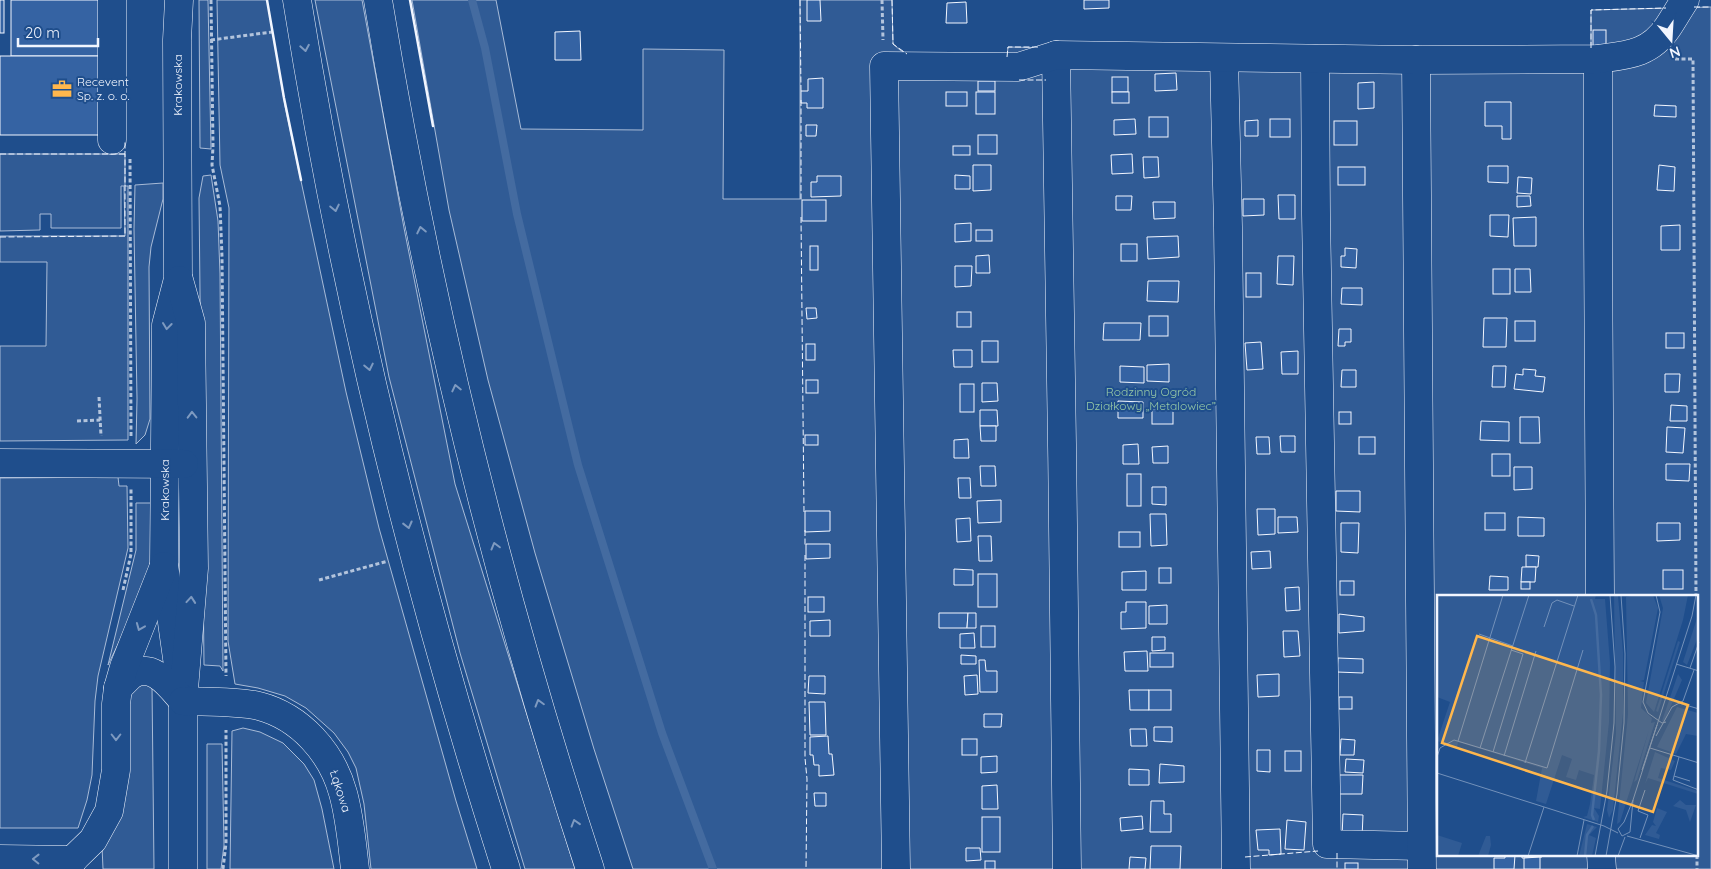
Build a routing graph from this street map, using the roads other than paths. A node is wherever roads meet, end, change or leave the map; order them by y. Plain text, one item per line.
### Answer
1 (112, 0) edge
2 (172, 0) edge
3 (179, 0) edge
4 (297, 0) edge
5 (378, 0) edge
6 (1685, 0) edge
7 (177, 40) junction
8 (1056, 55) junction
9 (1224, 58) junction
10 (1598, 58) junction
11 (1315, 59) junction
12 (1416, 60) junction
13 (121, 148) road end
14 (178, 279) junction
15 (0, 462) edge
16 (165, 463) junction
17 (193, 464) junction
18 (164, 565) junction
19 (1600, 595) edge
20 (118, 688) junction
21 (183, 701) junction
22 (1601, 856) edge
23 (1422, 857) edge
24 (0, 859) edge
25 (68, 864) edge
26 (183, 869) edge
27 (355, 869) edge
28 (506, 869) edge
29 (590, 869) edge
30 (896, 869) edge
31 (1067, 869) edge
32 (1236, 869) edge
33 (1602, 869) edge

1 - 13 main road
2 - 7 main road, Krakowska
3 - 7 main road, Krakowska
4 -> 28 main road
29 -> 5 main road
6 - 10 main road
7 - 14 main road, Krakowska
8 - 9 main road
8 - 30 main road
8 - 31 main road
9 - 11 main road
9 - 32 main road
10 - 12 main road
10 - 19 main road
11 - 12 main road
11 - 23 main road
12 - 23 main road
14 -> 16 main road, Krakowska
17 -> 14 main road, Krakowska
15 - 16 main road
16 - 17 main road
16 - 18 main road, Krakowska
21 -> 17 main road, Krakowska
18 -> 20 main road
18 - 21 main road, Krakowska
20 - 21 main road
20 -> 25 main road
21 - 26 main road, Krakowska
21 - 27 main road, Łąkowa
22 - 33 main road
25 -> 24 main road

